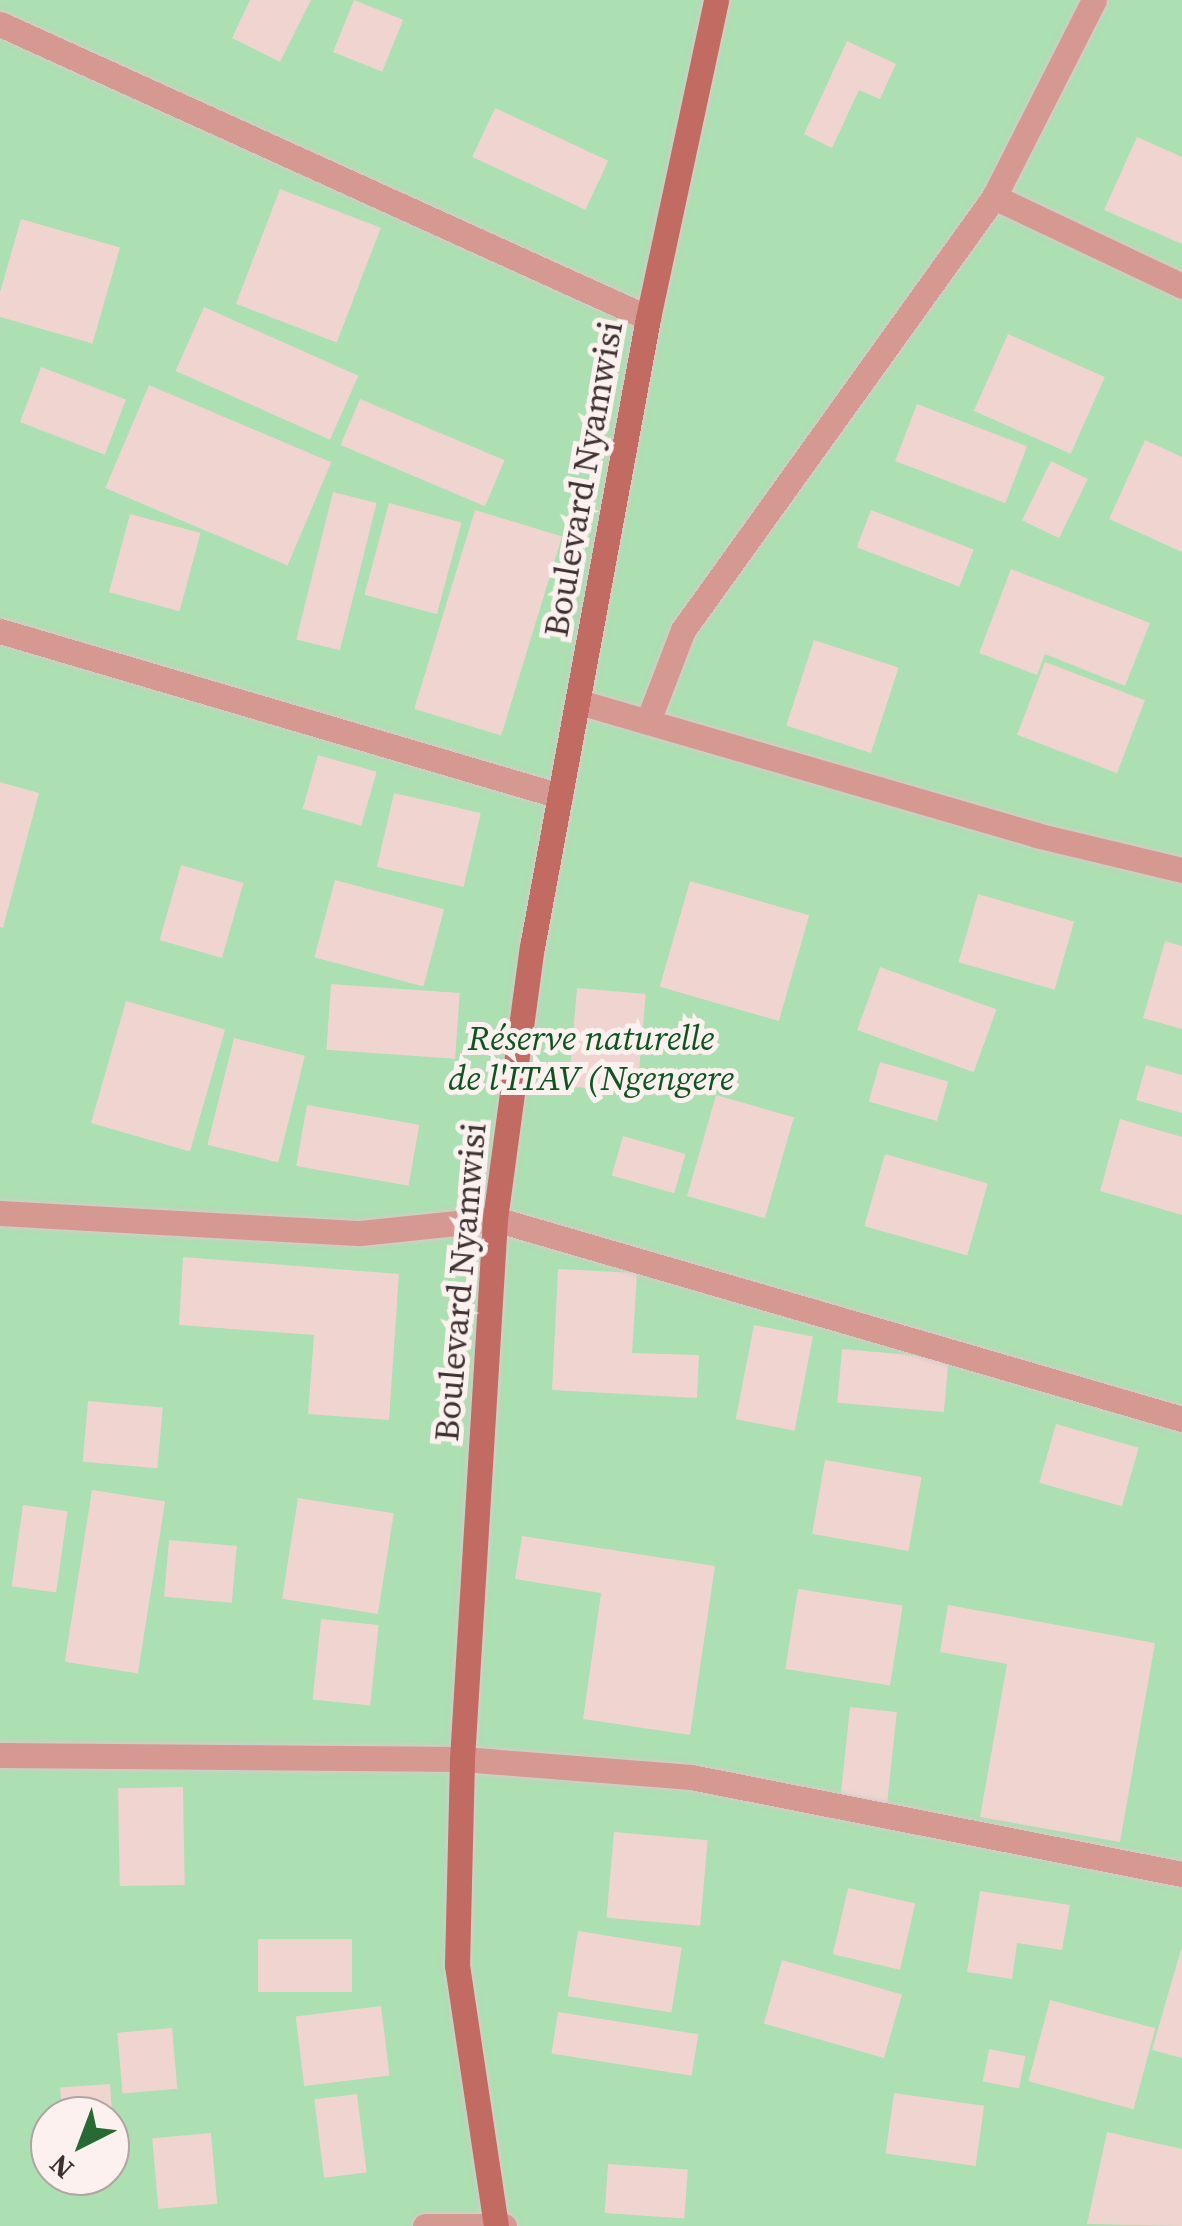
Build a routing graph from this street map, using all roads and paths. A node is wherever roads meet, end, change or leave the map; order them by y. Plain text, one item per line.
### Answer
1 (716, 0) edge
2 (1094, 0) edge
3 (0, 24) edge
4 (994, 198) junction
5 (1182, 286) edge
6 (648, 318) junction
7 (0, 631) edge
8 (579, 702) junction
9 (648, 721) junction
10 (560, 796) junction
11 (1182, 870) edge
12 (0, 1213) edge
13 (495, 1219) junction
14 (1182, 1420) edge
15 (0, 1755) edge
16 (462, 1760) junction
17 (1182, 1874) edge
18 (498, 2225) edge
19 (425, 2226) edge

1 - 6 main road, Boulevard Nyamwisi
2 - 4 street
3 - 6 street
4 - 5 street
4 - 9 street
6 - 8 main road, Boulevard Nyamwisi
7 - 10 street
8 - 9 street
8 - 10 main road, Boulevard Nyamwisi
9 - 11 street
10 - 13 main road, Boulevard Nyamwisi
12 - 13 street
13 - 14 street
13 - 16 main road, Boulevard Nyamwisi
15 - 16 street
16 - 17 street
16 - 18 main road, Boulevard Nyamwisi
18 - 19 street

